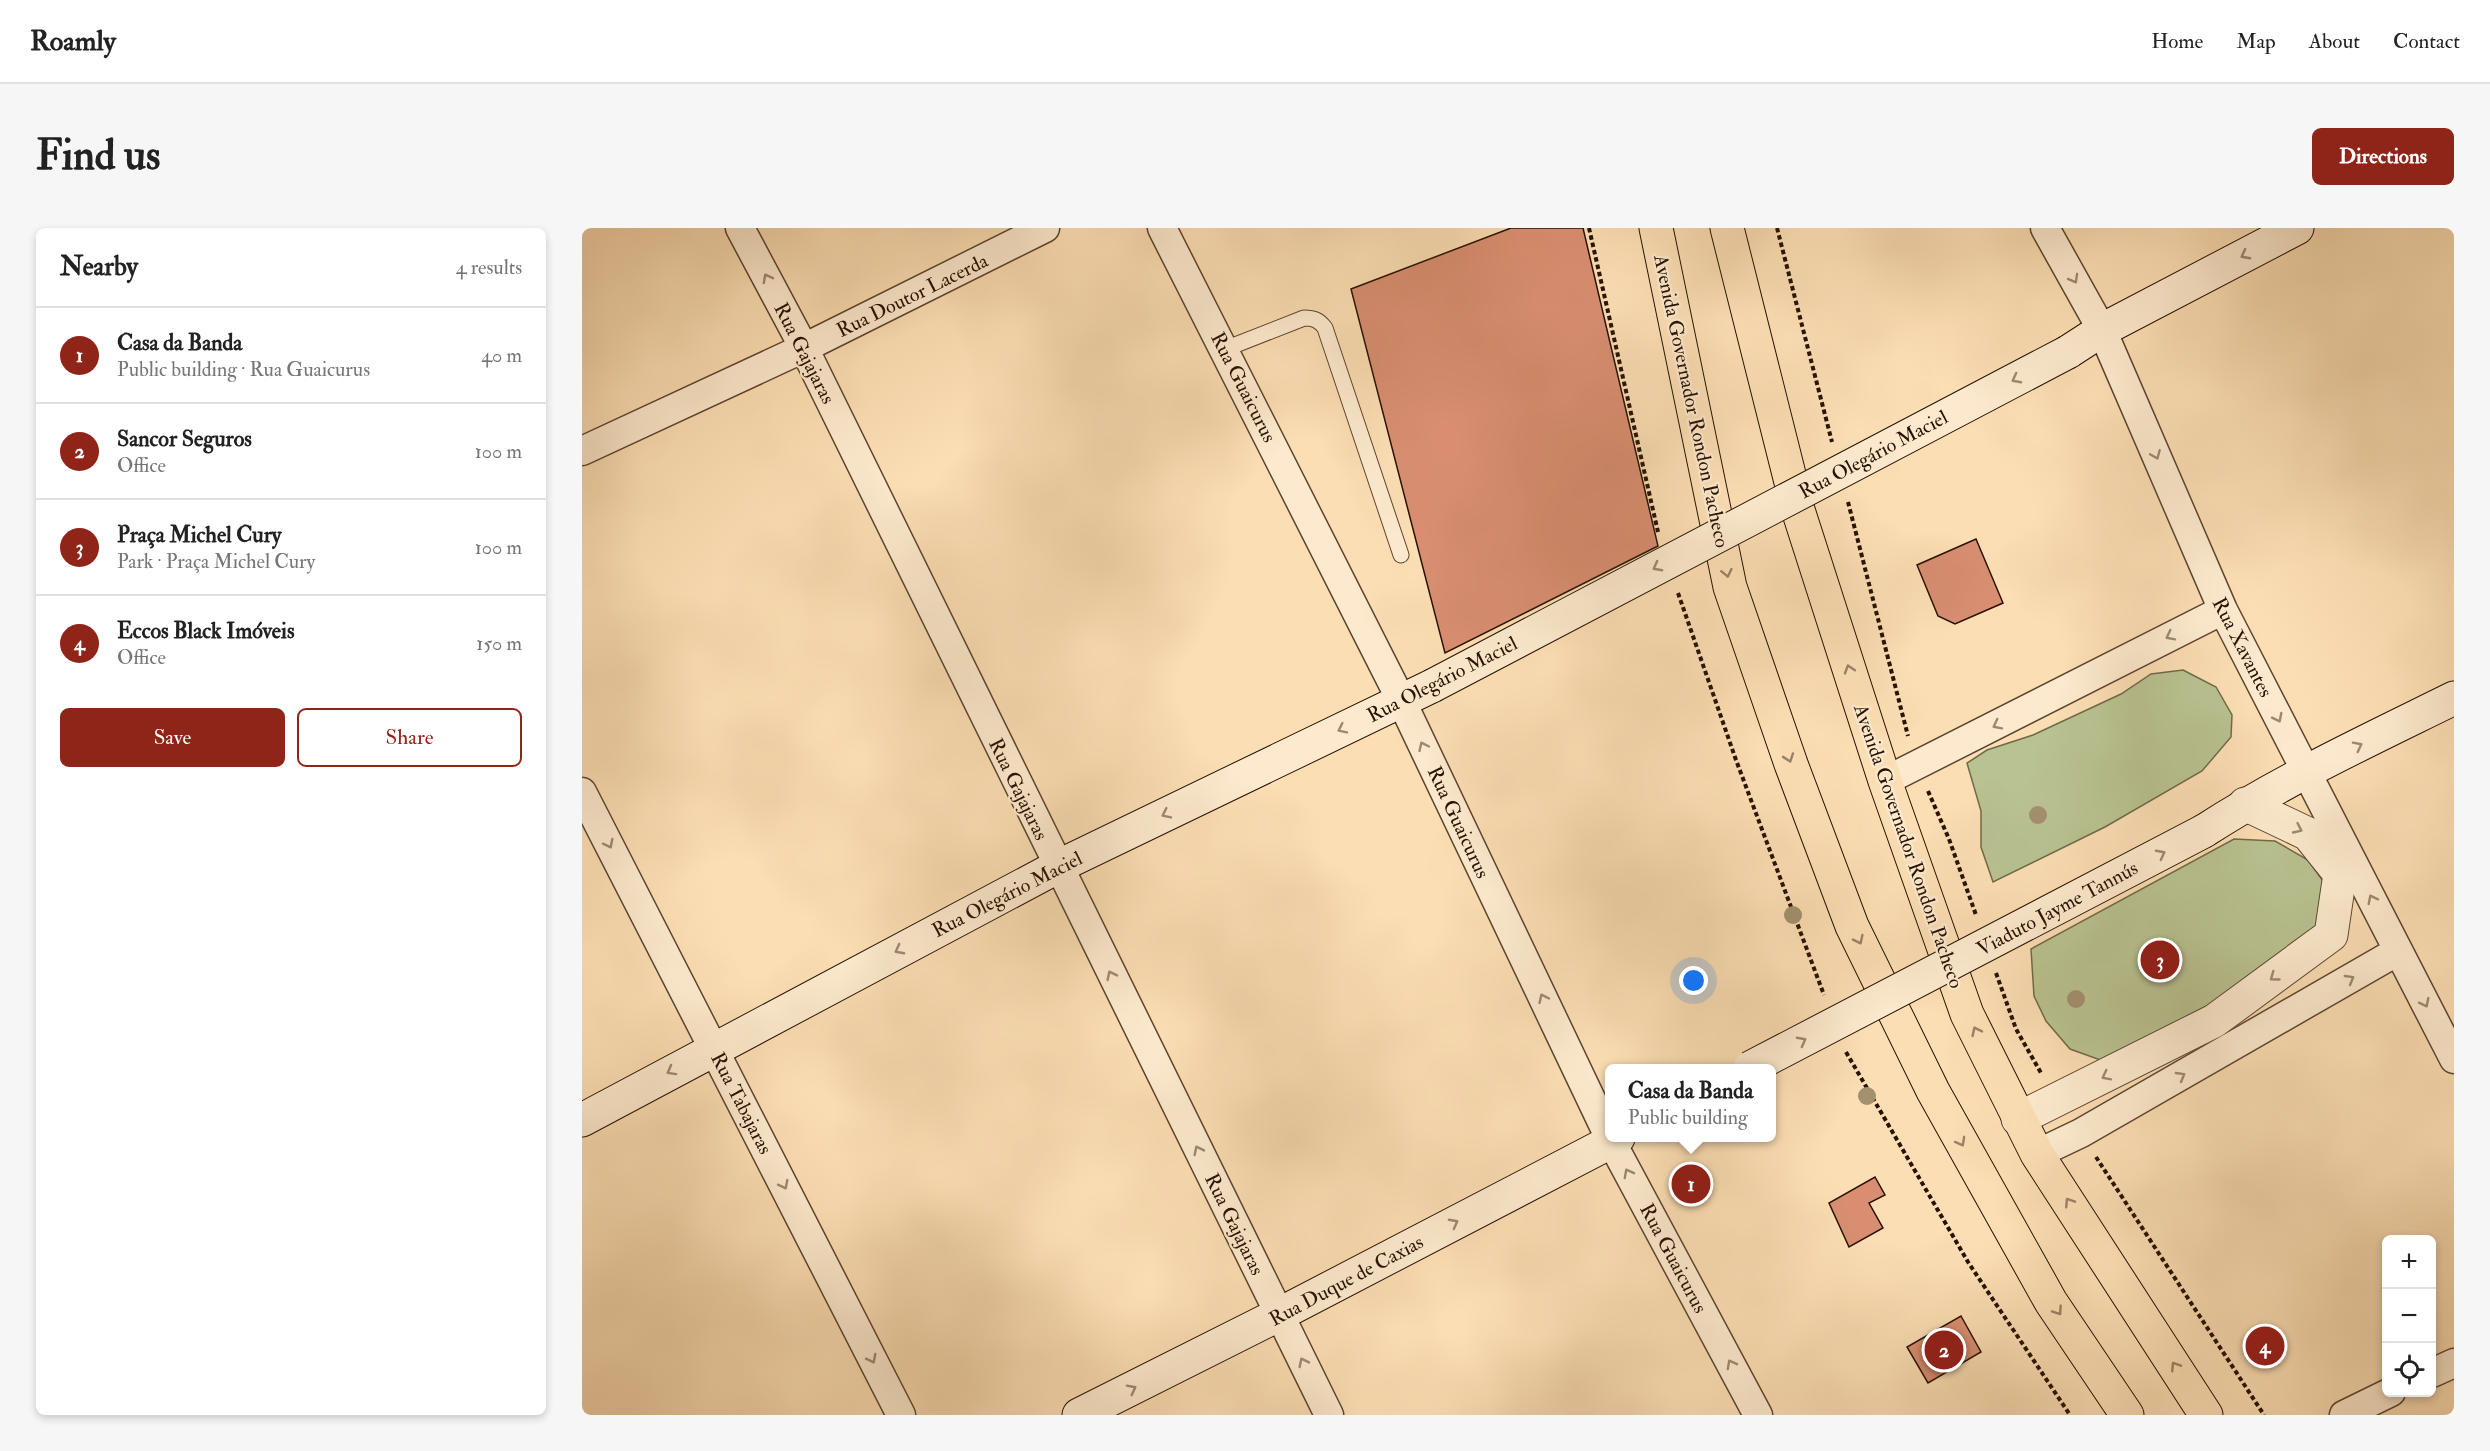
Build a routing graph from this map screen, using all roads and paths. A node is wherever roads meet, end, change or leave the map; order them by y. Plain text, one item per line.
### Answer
1 (740, 228) edge
2 (1045, 228) edge
3 (1162, 228) edge
4 (1656, 228) edge
5 (1727, 228) edge
6 (1777, 228) edge
7 (2045, 228) edge
8 (2297, 228) edge
9 (2102, 330) junction
10 (804, 348) junction
11 (1225, 349) junction
12 (1833, 447) dead end
13 (582, 451) edge
14 (1845, 493) dead end
15 (1401, 555) dead end
16 (2223, 610) junction
17 (2454, 698) edge
18 (1401, 700) junction
19 (1917, 765) junction
20 (2306, 772) junction
21 (1885, 781) junction
22 (582, 792) edge
23 (2246, 804) junction
24 (1057, 867) junction
25 (1976, 917) dead end
26 (2398, 951) junction
27 (1992, 962) dead end
28 (714, 1048) junction
29 (2454, 1059) edge
30 (1758, 1064) edge
31 (2057, 1101) junction
32 (1605, 1118) edge
33 (2018, 1119) junction
34 (582, 1120) edge
35 (2081, 1133) junction
36 (1609, 1142) edge
37 (1617, 1142) edge
38 (2037, 1154) junction
39 (1280, 1314) junction
40 (2454, 1363) edge
41 (2436, 1371) edge
42 (2382, 1396) edge
43 (901, 1415) edge
44 (1079, 1415) edge
45 (1329, 1415) edge
46 (1758, 1415) edge
47 (2127, 1415) edge
48 (2206, 1415) edge
49 (2264, 1415) edge
50 (2344, 1415) edge

10 -> 1 street, Rua Gajajaras
2 - 10 street, Rua Doutor Lacerda
3 - 11 street, Rua Guaicurus
4 -> 47 main road, Avenida Governador Rondon Pacheco
21 -> 5 main road, Avenida Governador Rondon Pacheco
6 - 12 path
7 -> 9 street, Rua Xavantes
8 -> 9 main road, Rua Olegário Maciel
9 -> 16 street, Rua Xavantes
9 -> 18 main road, Rua Olegário Maciel, bridge
10 - 13 street, Rua Doutor Lacerda
10 - 24 street, Rua Gajajaras
11 - 15 lane
11 - 18 street, Rua Guaicurus
14 - 19 path
16 -> 19 street
16 -> 20 street, Rua Xavantes
20 -> 17 main road
18 -> 24 main road, Rua Olegário Maciel
32 -> 18 street, Rua Guaicurus
19 - 21 street
19 - 25 path
20 - 23 main road, Viaduto Jayme Tannús
26 -> 20 street, Rua Xavantes
33 -> 21 main road, Avenida Governador Rondon Pacheco
22 -> 28 street, Rua Tabajaras
30 -> 23 main road, Viaduto Jayme Tannús, bridge
23 -> 31 main road
24 -> 28 main road, Rua Olegário Maciel
39 -> 24 street, Rua Gajajaras
26 -> 29 street, Rua Xavantes
35 -> 26 street
27 - 31 path
28 -> 34 main road, Rua Olegário Maciel
28 -> 43 street, Rua Tabajaras
31 - 33 main road
33 - 38 main road, Avenida Governador Rondon Pacheco
35 - 38 street
35 - 49 path
39 -> 36 main road, Rua Duque de Caxias
46 -> 37 street, Rua Guaicurus
48 -> 38 main road, Avenida Governador Rondon Pacheco
44 -> 39 main road, Rua Duque de Caxias
45 -> 39 street, Rua Gajajaras
40 - 41 street
42 - 50 street

